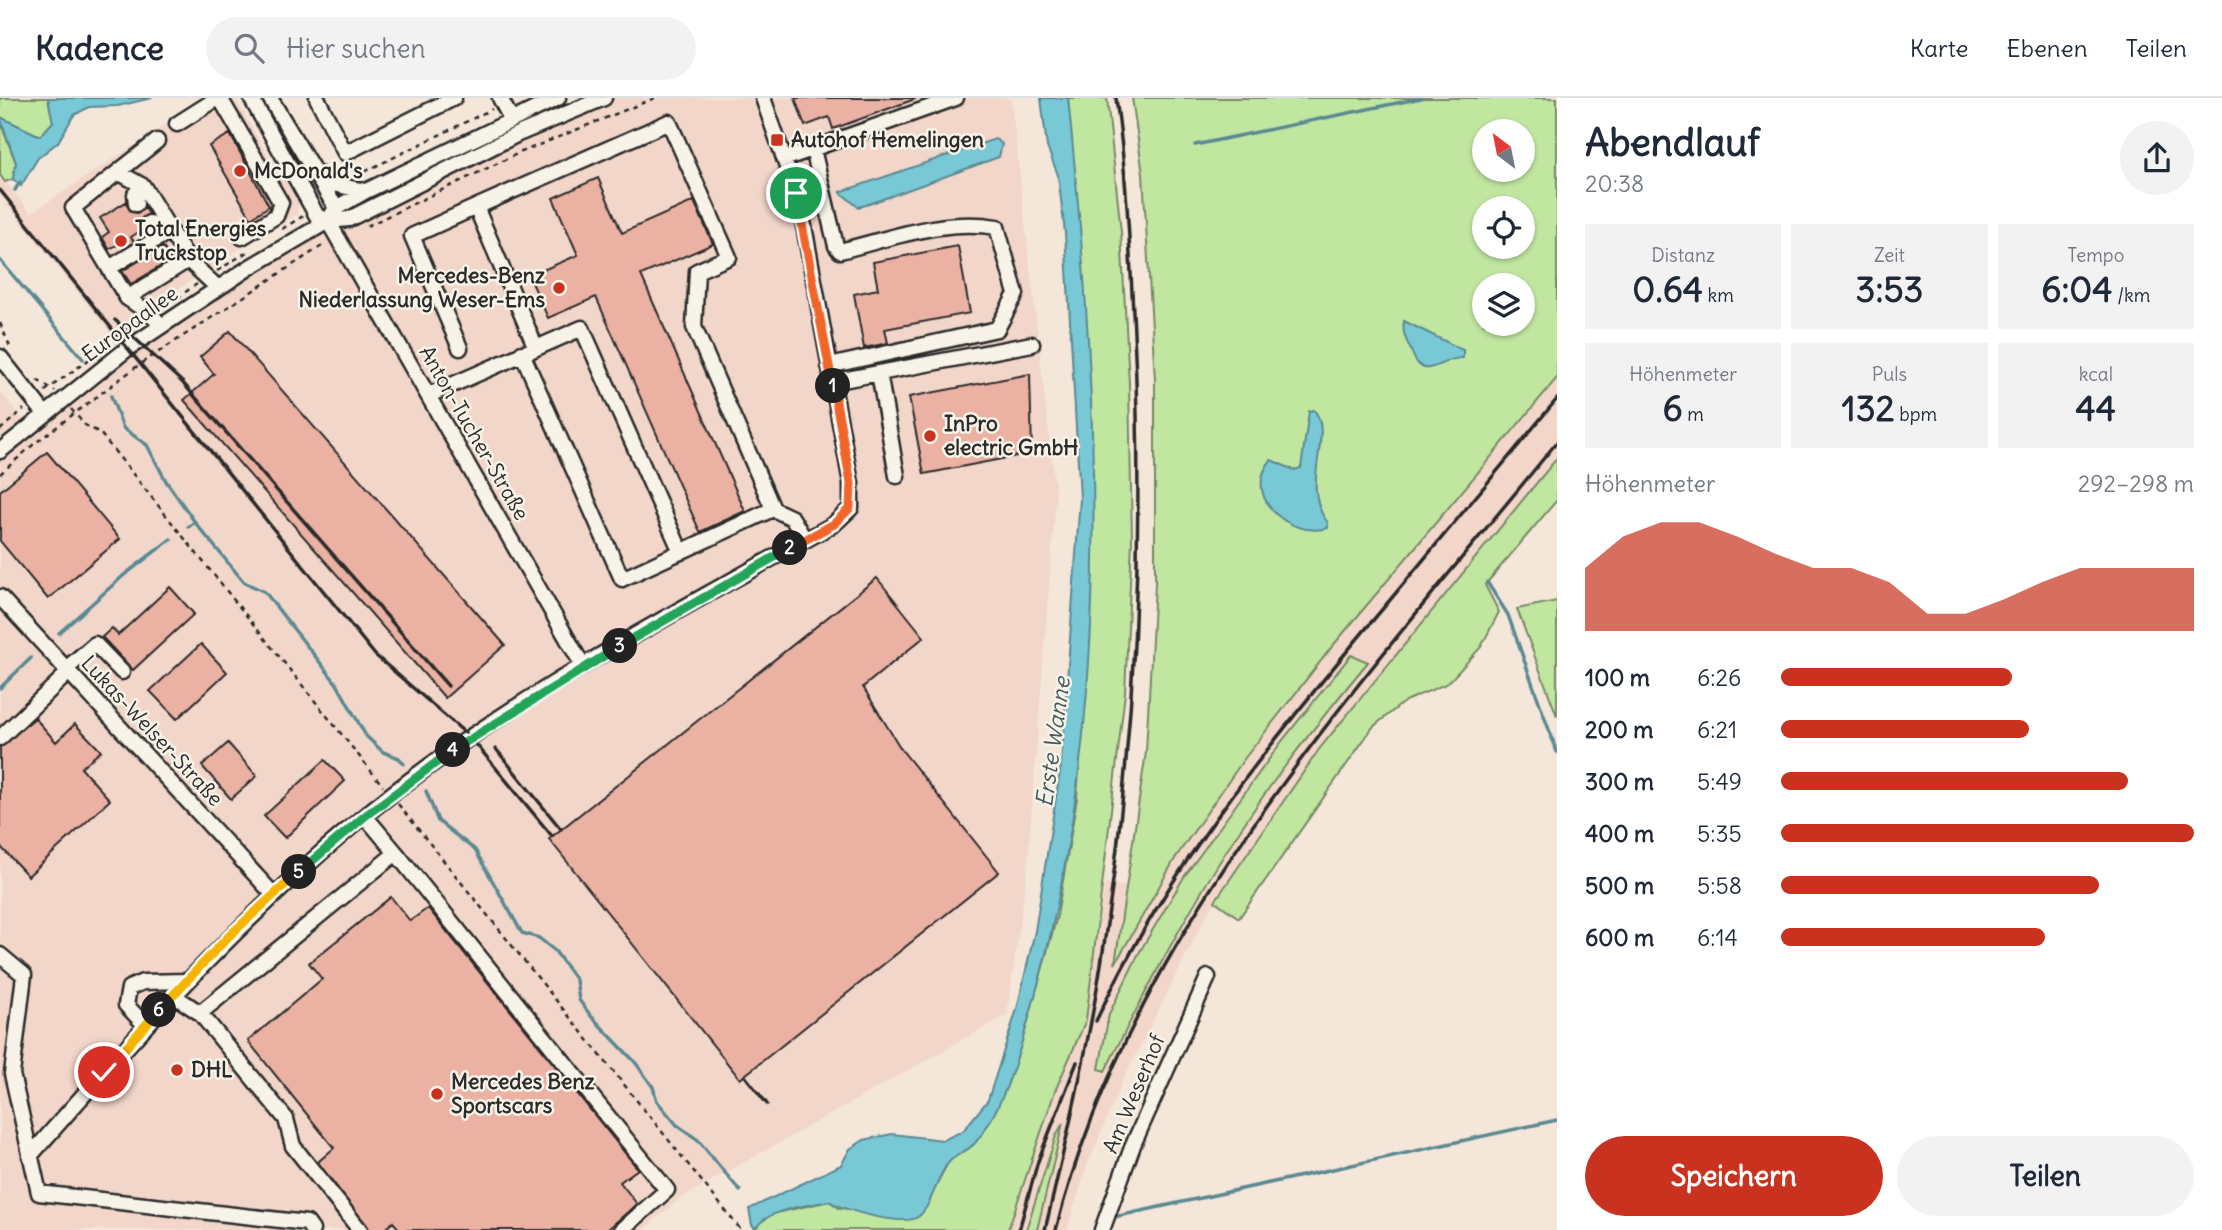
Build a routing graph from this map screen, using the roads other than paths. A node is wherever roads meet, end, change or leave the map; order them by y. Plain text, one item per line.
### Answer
1 (219, 98) edge
2 (251, 98) edge
3 (270, 98) edge
4 (317, 98) edge
5 (454, 98) edge
6 (500, 98) edge
7 (558, 98) edge
8 (604, 98) edge
9 (763, 98) edge
10 (957, 98) edge
11 (432, 103) edge
12 (511, 119) junction
13 (177, 124) dead end
14 (156, 141) dead end
15 (813, 149) junction
16 (784, 159) junction
17 (310, 168) junction
18 (118, 172) junction
19 (143, 186) junction
20 (366, 191) junction
21 (136, 204) dead end
22 (475, 207) junction
23 (332, 215) junction
24 (149, 223) dead end
25 (166, 234) junction
26 (242, 237) dead end
27 (188, 260) junction
28 (109, 268) junction
29 (218, 288) junction
30 (127, 298) junction
31 (161, 326) junction
32 (1032, 344) dead end
33 (460, 348) dead end
34 (529, 351) junction
35 (6, 355) edge
36 (829, 366) junction
37 (879, 373) junction
38 (832, 382) junction
39 (429, 394) junction
40 (45, 414) junction
41 (0, 451) edge
42 (897, 476) dead end
43 (773, 509) junction
44 (805, 540) junction
45 (681, 552) junction
46 (0, 597) edge
47 (583, 666) junction
48 (67, 670) junction
49 (122, 672) dead end
50 (0, 738) edge
51 (365, 816) junction
52 (396, 853) junction
53 (273, 894) junction
54 (0, 955) edge
55 (1208, 977) dead end
56 (186, 981) junction
57 (173, 995) junction
58 (200, 1013) junction
59 (141, 1031) junction
60 (30, 1156) junction
61 (313, 1230) edge
62 (360, 1230) edge
63 (622, 1230) edge
64 (1102, 1230) edge

1 - 13 street
1 - 26 street
2 - 23 street
3 - 17 street
4 - 11 street
5 - 11 street
6 - 12 street
7 - 12 street, Europaallee
8 - 23 street, Europaallee
9 - 16 street
10 - 15 street
12 - 20 street, Europaallee
14 - 18 street
15 - 16 street
15 - 36 street
16 - 36 street
17 - 20 street
17 - 23 street
18 - 19 street
18 - 28 street
19 - 21 street
19 - 25 street
20 - 23 street, Europaallee
22 - 33 street
22 - 34 street
22 - 43 street
23 - 29 street, Europaallee
23 - 39 street, Anton-Tucher-Straße
24 - 25 street
25 - 27 street
25 - 28 street
27 - 29 street
27 - 30 street
28 - 30 street
29 - 31 street, Europaallee
30 - 31 street
31 - 40 street, Europaallee
32 - 37 street
34 - 39 street
34 - 45 street
34 - 45 street
35 - 40 street
36 - 38 street
37 - 38 street
37 - 42 street
38 - 44 street
39 - 47 street, Anton-Tucher-Straße
40 - 41 street, Europaallee
43 - 44 street
43 - 45 street
44 - 47 street
46 - 48 street, Lukas-Welser-Straße
47 - 51 street
48 - 49 street
48 - 50 street
48 - 53 street, Lukas-Welser-Straße
51 - 52 street
51 - 53 street
52 - 58 street
52 - 63 street
53 - 56 street
54 - 60 street
55 - 64 street, Am Weserhof
56 - 57 street
56 - 59 street
57 - 58 street
57 - 59 street
58 - 62 street
59 - 60 street
60 - 61 street

